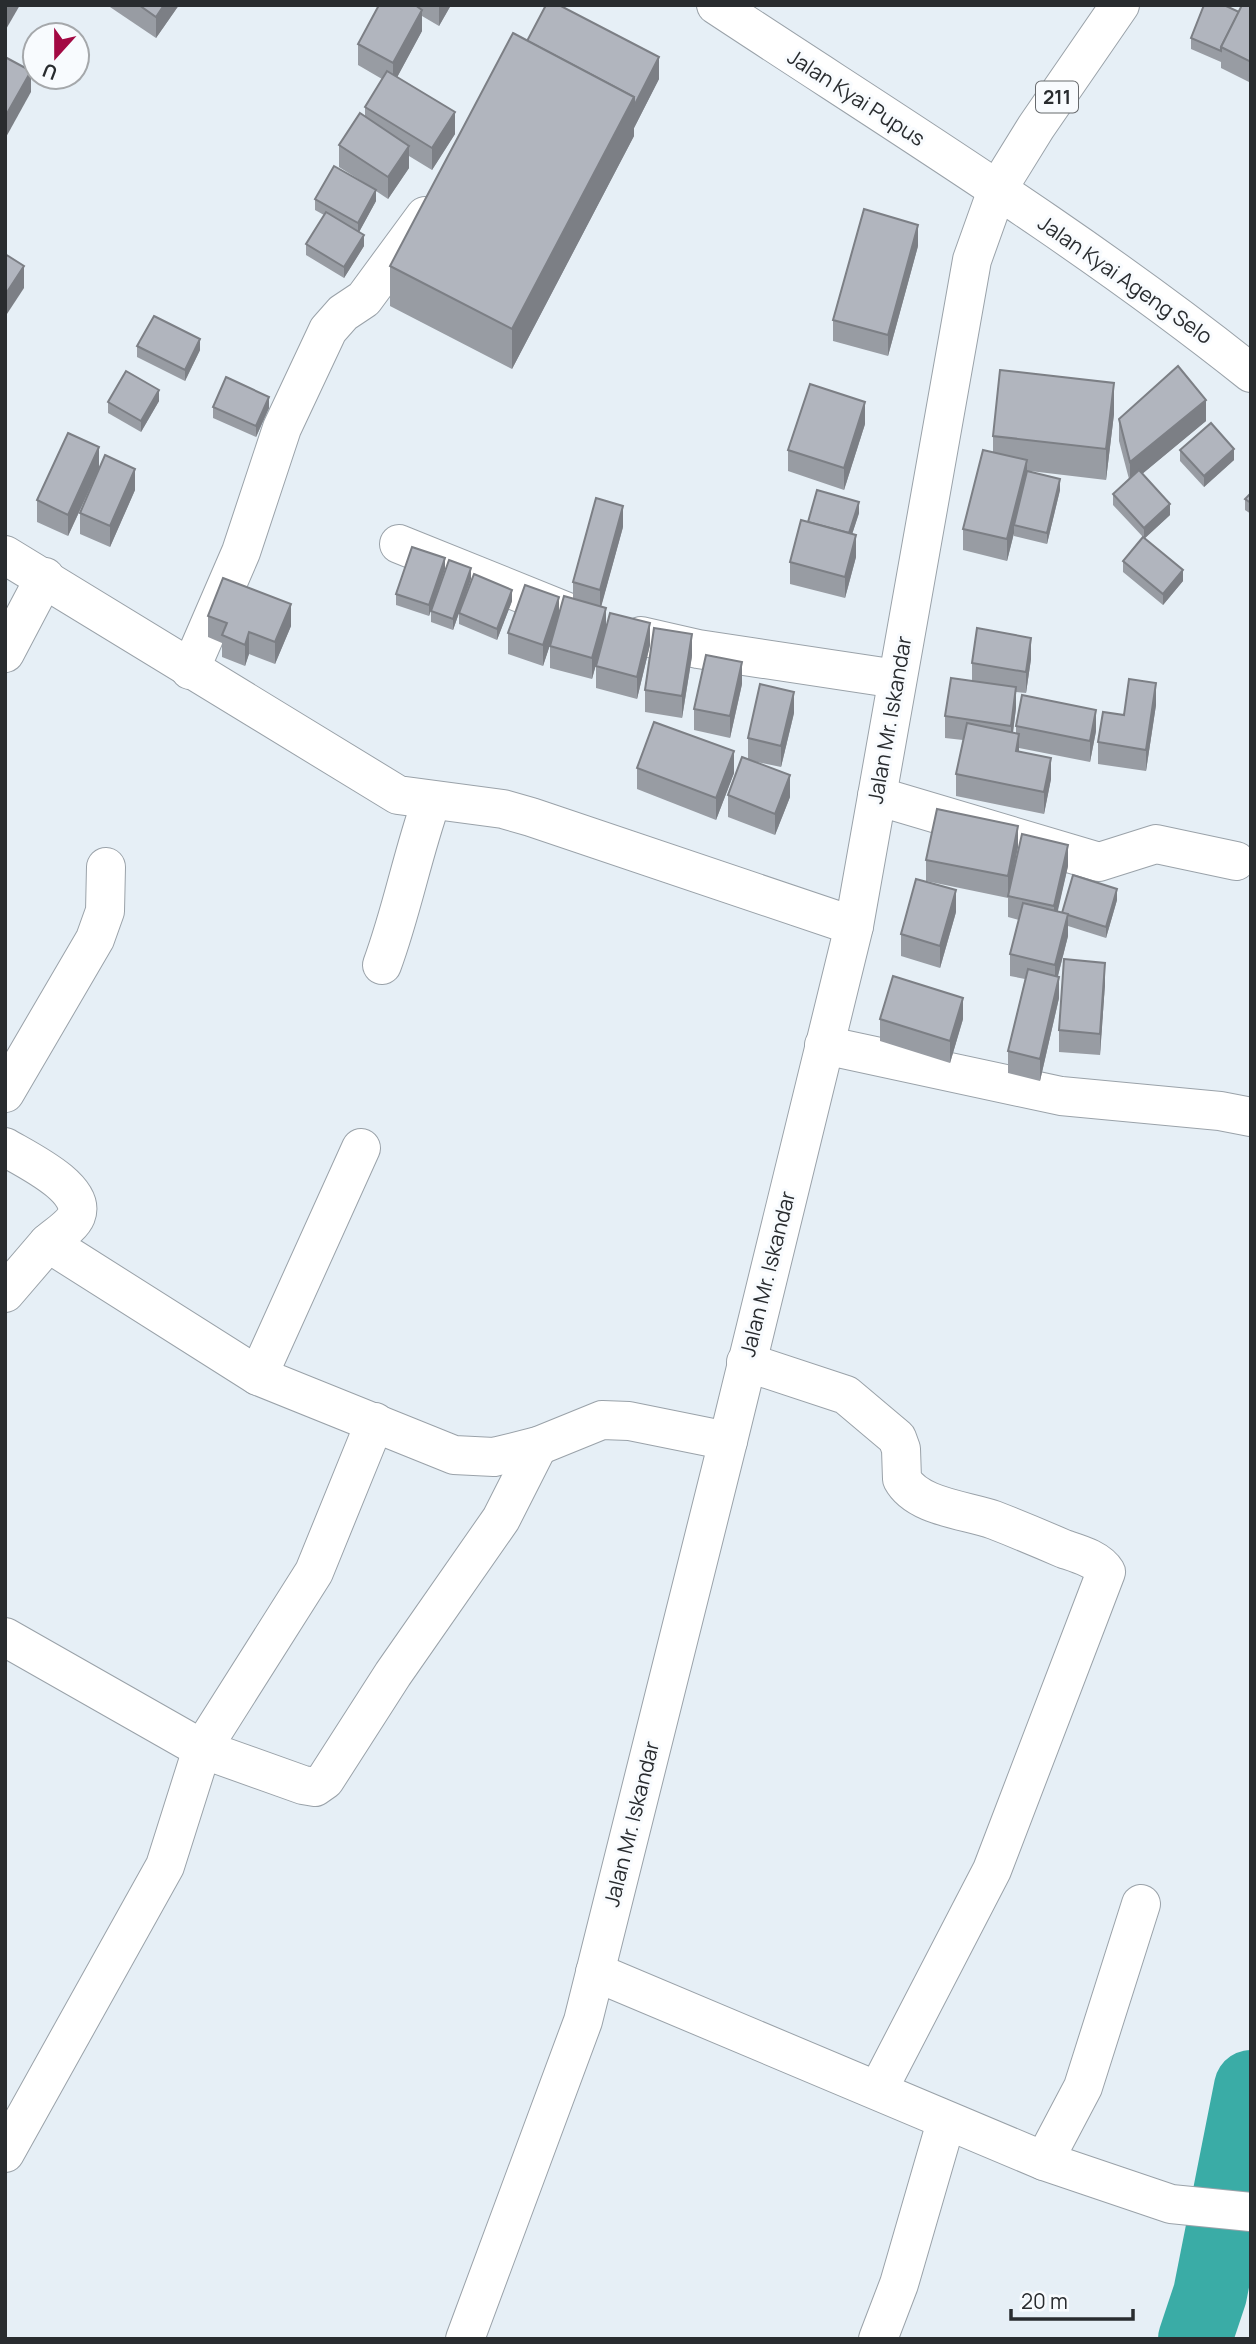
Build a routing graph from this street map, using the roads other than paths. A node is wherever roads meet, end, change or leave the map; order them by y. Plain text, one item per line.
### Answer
1 (716, 5) edge
2 (1120, 5) edge
3 (444, 186) edge
4 (997, 190) junction
5 (1251, 373) edge
6 (399, 544) dead end
7 (5, 555) edge
8 (45, 578) junction
9 (5, 653) edge
10 (190, 670) junction
11 (897, 679) junction
12 (877, 796) junction
13 (431, 802) junction
14 (1236, 860) dead end
15 (106, 867) dead end
16 (853, 926) junction
17 (382, 965) dead end
18 (824, 1045) junction
19 (5, 1093) edge
20 (1235, 1114) edge
21 (5, 1147) edge
22 (361, 1148) dead end
23 (48, 1243) junction
24 (5, 1293) edge
25 (746, 1362) junction
26 (258, 1376) junction
27 (375, 1422) junction
28 (728, 1441) junction
29 (538, 1446) junction
30 (5, 1637) edge
31 (202, 1749) junction
32 (1141, 1905) dead end
33 (595, 1972) junction
34 (878, 2090) junction
35 (947, 2122) junction
36 (5, 2153) edge
37 (1044, 2161) junction
38 (1250, 2212) edge
39 (465, 2339) edge
40 (878, 2339) edge

1 - 4 street, Jalan Kyai Pupus
2 - 4 street, 211
3 - 10 street
4 - 5 street, Jalan Kyai Ageng Selo
4 - 11 street, Jalan Mr. Iskandar
6 - 11 street
7 - 8 street
8 - 9 street
8 - 10 street
10 - 13 street
11 - 12 street, Jalan Mr. Iskandar
12 - 14 street
12 - 16 street, Jalan Mr. Iskandar
13 - 16 street
13 - 17 street
15 - 19 street
16 - 18 street, Jalan Mr. Iskandar
18 - 20 street
18 - 25 street, Jalan Mr. Iskandar
21 - 23 street
22 - 26 street
23 - 24 street
23 - 26 street
25 - 28 street, Jalan Mr. Iskandar
25 - 34 street
26 - 27 street
27 - 29 street
27 - 31 street
28 - 29 street
28 - 33 street, Jalan Mr. Iskandar
29 - 31 street
30 - 31 street
31 - 36 street
32 - 37 street
33 - 34 street
33 - 39 street, Jalan Mr. Iskandar
34 - 35 street
35 - 37 street
35 - 40 street
37 - 38 street

